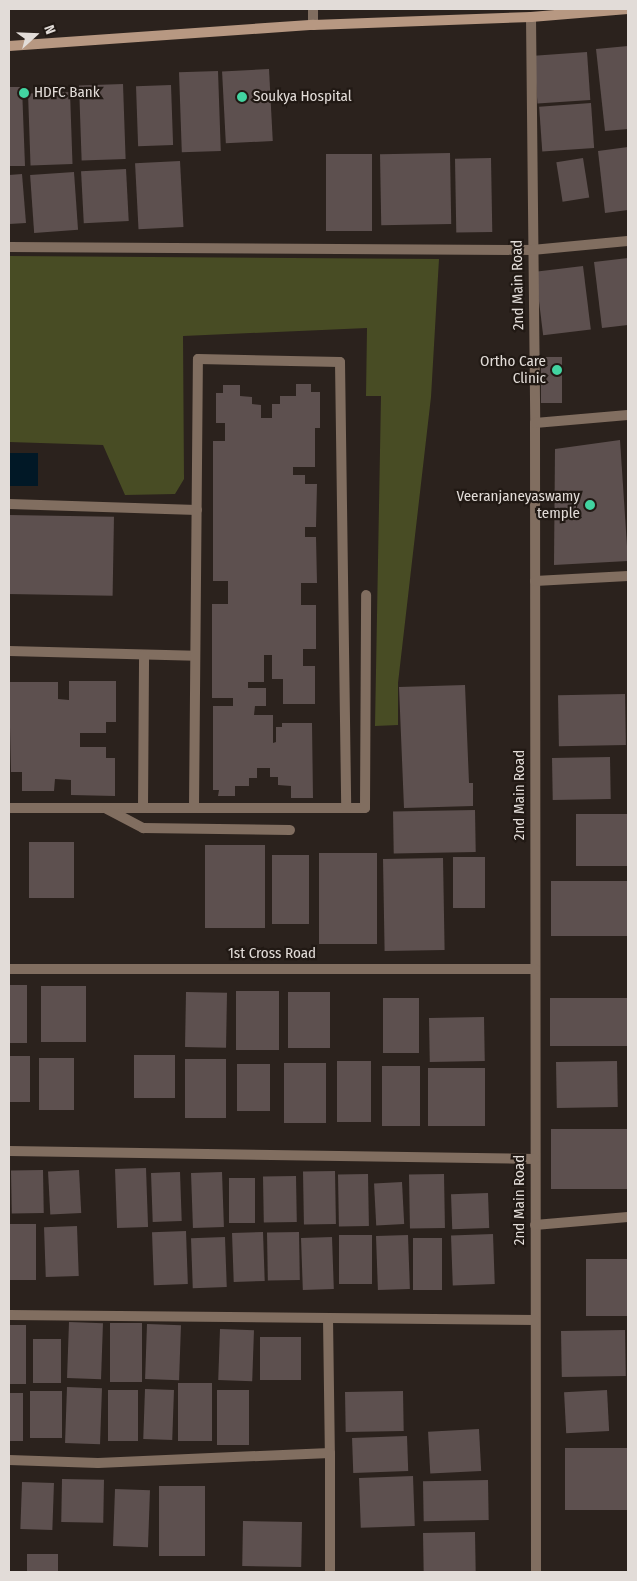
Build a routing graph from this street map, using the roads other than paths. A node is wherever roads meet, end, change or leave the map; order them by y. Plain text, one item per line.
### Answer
1 (313, 9) edge
2 (628, 9) edge
3 (531, 17) junction
4 (313, 25) junction
5 (9, 46) edge
6 (628, 241) edge
7 (9, 247) edge
8 (532, 250) junction
9 (628, 415) edge
10 (535, 423) junction
11 (9, 504) edge
12 (197, 510) junction
13 (628, 576) edge
14 (534, 581) junction
15 (366, 595) dead end
16 (9, 651) edge
17 (144, 655) junction
18 (195, 656) junction
19 (9, 808) edge
20 (106, 808) junction
21 (143, 808) junction
22 (194, 808) junction
23 (346, 808) junction
24 (290, 830) dead end
25 (9, 969) edge
26 (535, 969) junction
27 (9, 1152) edge
28 (535, 1159) junction
29 (628, 1217) edge
30 (535, 1225) junction
31 (9, 1315) edge
32 (328, 1318) junction
33 (535, 1320) junction
34 (330, 1454) junction
35 (9, 1460) edge
36 (330, 1572) edge
37 (536, 1572) edge

1 - 4 street
2 - 3 main road
3 - 4 main road
3 - 8 street, 2nd Main Road
4 - 5 main road
6 - 8 street
7 - 8 street
8 - 10 street, 2nd Main Road
9 - 10 street
10 - 14 street, 2nd Main Road
11 - 12 street
12 - 18 street
12 - 23 street
13 - 14 street
14 - 26 street, 2nd Main Road
15 - 23 street
16 - 17 street
17 - 18 street
17 - 21 street
18 - 22 street
19 - 20 street
20 - 21 street
20 - 24 street
21 - 22 street
22 - 23 street
25 - 26 street, 1st Cross Road
26 - 28 street, 2nd Main Road
27 - 28 street
28 - 30 street, 2nd Main Road
29 - 30 street
30 - 33 street, 2nd Main Road
31 - 32 street
32 - 33 street
32 - 34 street
33 - 37 street, 2nd Main Road
34 - 35 street
34 - 36 street

